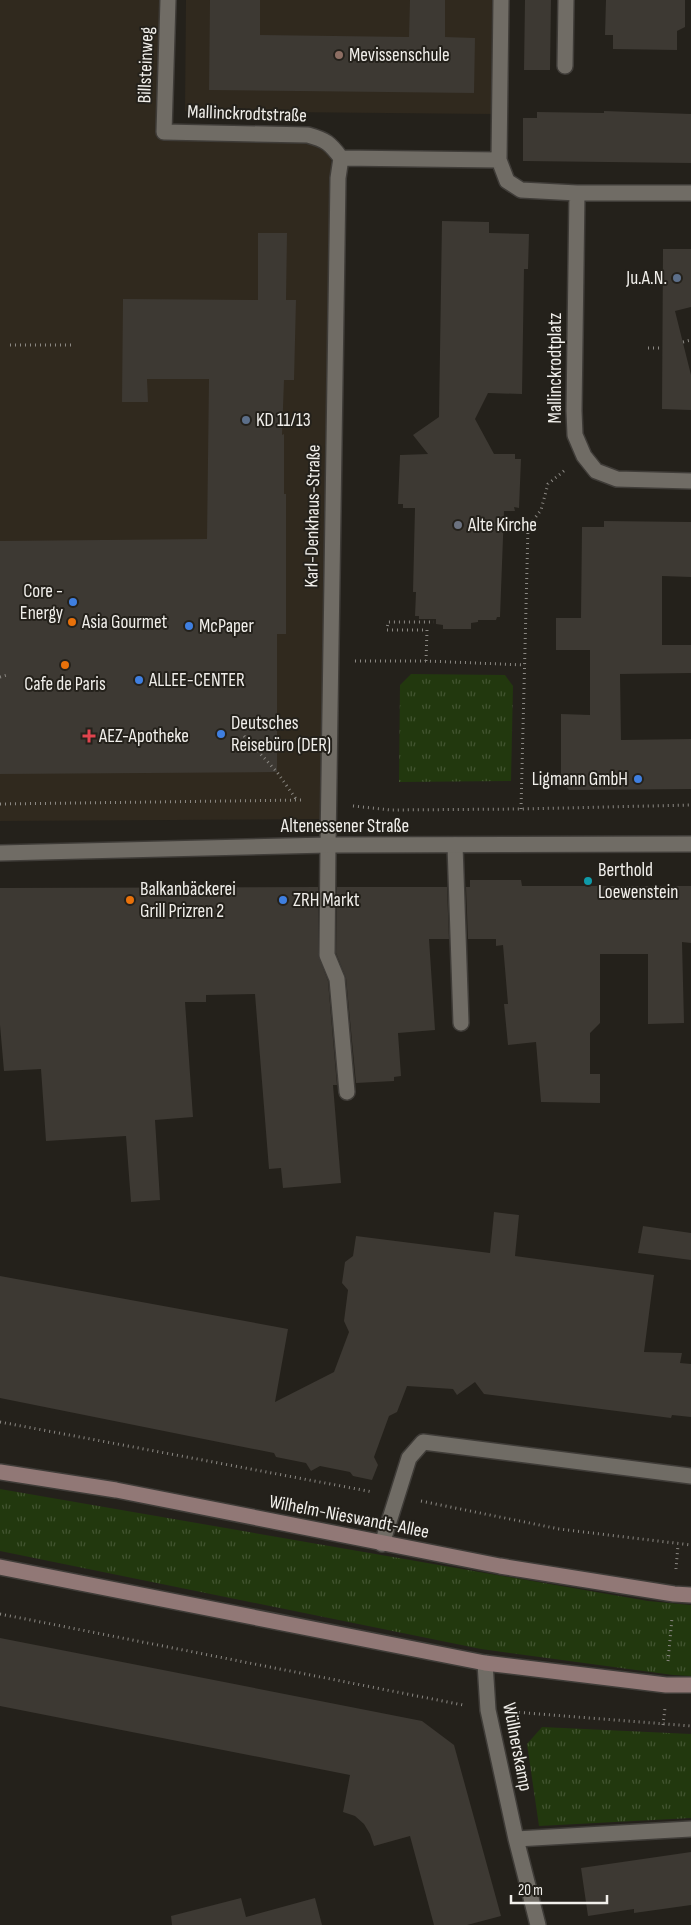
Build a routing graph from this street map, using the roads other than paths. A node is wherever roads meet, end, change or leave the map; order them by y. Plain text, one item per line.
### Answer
1 (168, 0) edge
2 (501, 0) edge
3 (566, 0) edge
4 (565, 66) dead end
5 (164, 132) joint
6 (341, 158) junction
7 (499, 160) junction
8 (577, 193) junction
9 (691, 193) edge
10 (691, 481) edge
11 (691, 844) edge
12 (328, 845) junction
13 (455, 845) junction
14 (0, 853) edge
15 (460, 1023) dead end
16 (347, 1092) dead end
17 (0, 1472) edge
18 (691, 1476) edge
19 (382, 1544) junction
20 (0, 1567) edge
21 (691, 1595) edge
22 (485, 1663) junction
23 (691, 1685) edge
24 (691, 1829) edge
25 (516, 1839) junction
26 (538, 1925) edge

1 - 5 street, Billsteinweg
2 - 7 street
3 - 4 street
5 - 6 street, Mallinckrodtstraße
6 - 7 street
6 - 12 street, Karl-Denkhaus-Straße
7 - 8 street
8 - 9 street
8 - 10 street, Mallinckrodtplatz
11 - 13 street, Altenessener Straße
12 - 13 street, Altenessener Straße
12 - 14 street, Altenessener Straße
12 - 16 street, Karl-Denkhaus-Straße
13 - 15 street
17 - 19 main road, Wilhelm-Nieswandt-Allee
18 - 19 street
19 - 21 main road, Wilhelm-Nieswandt-Allee
20 - 22 main road
22 - 23 main road
22 - 25 street, Wüllnerskamp
24 - 25 street
25 - 26 street, Wüllnerskamp

